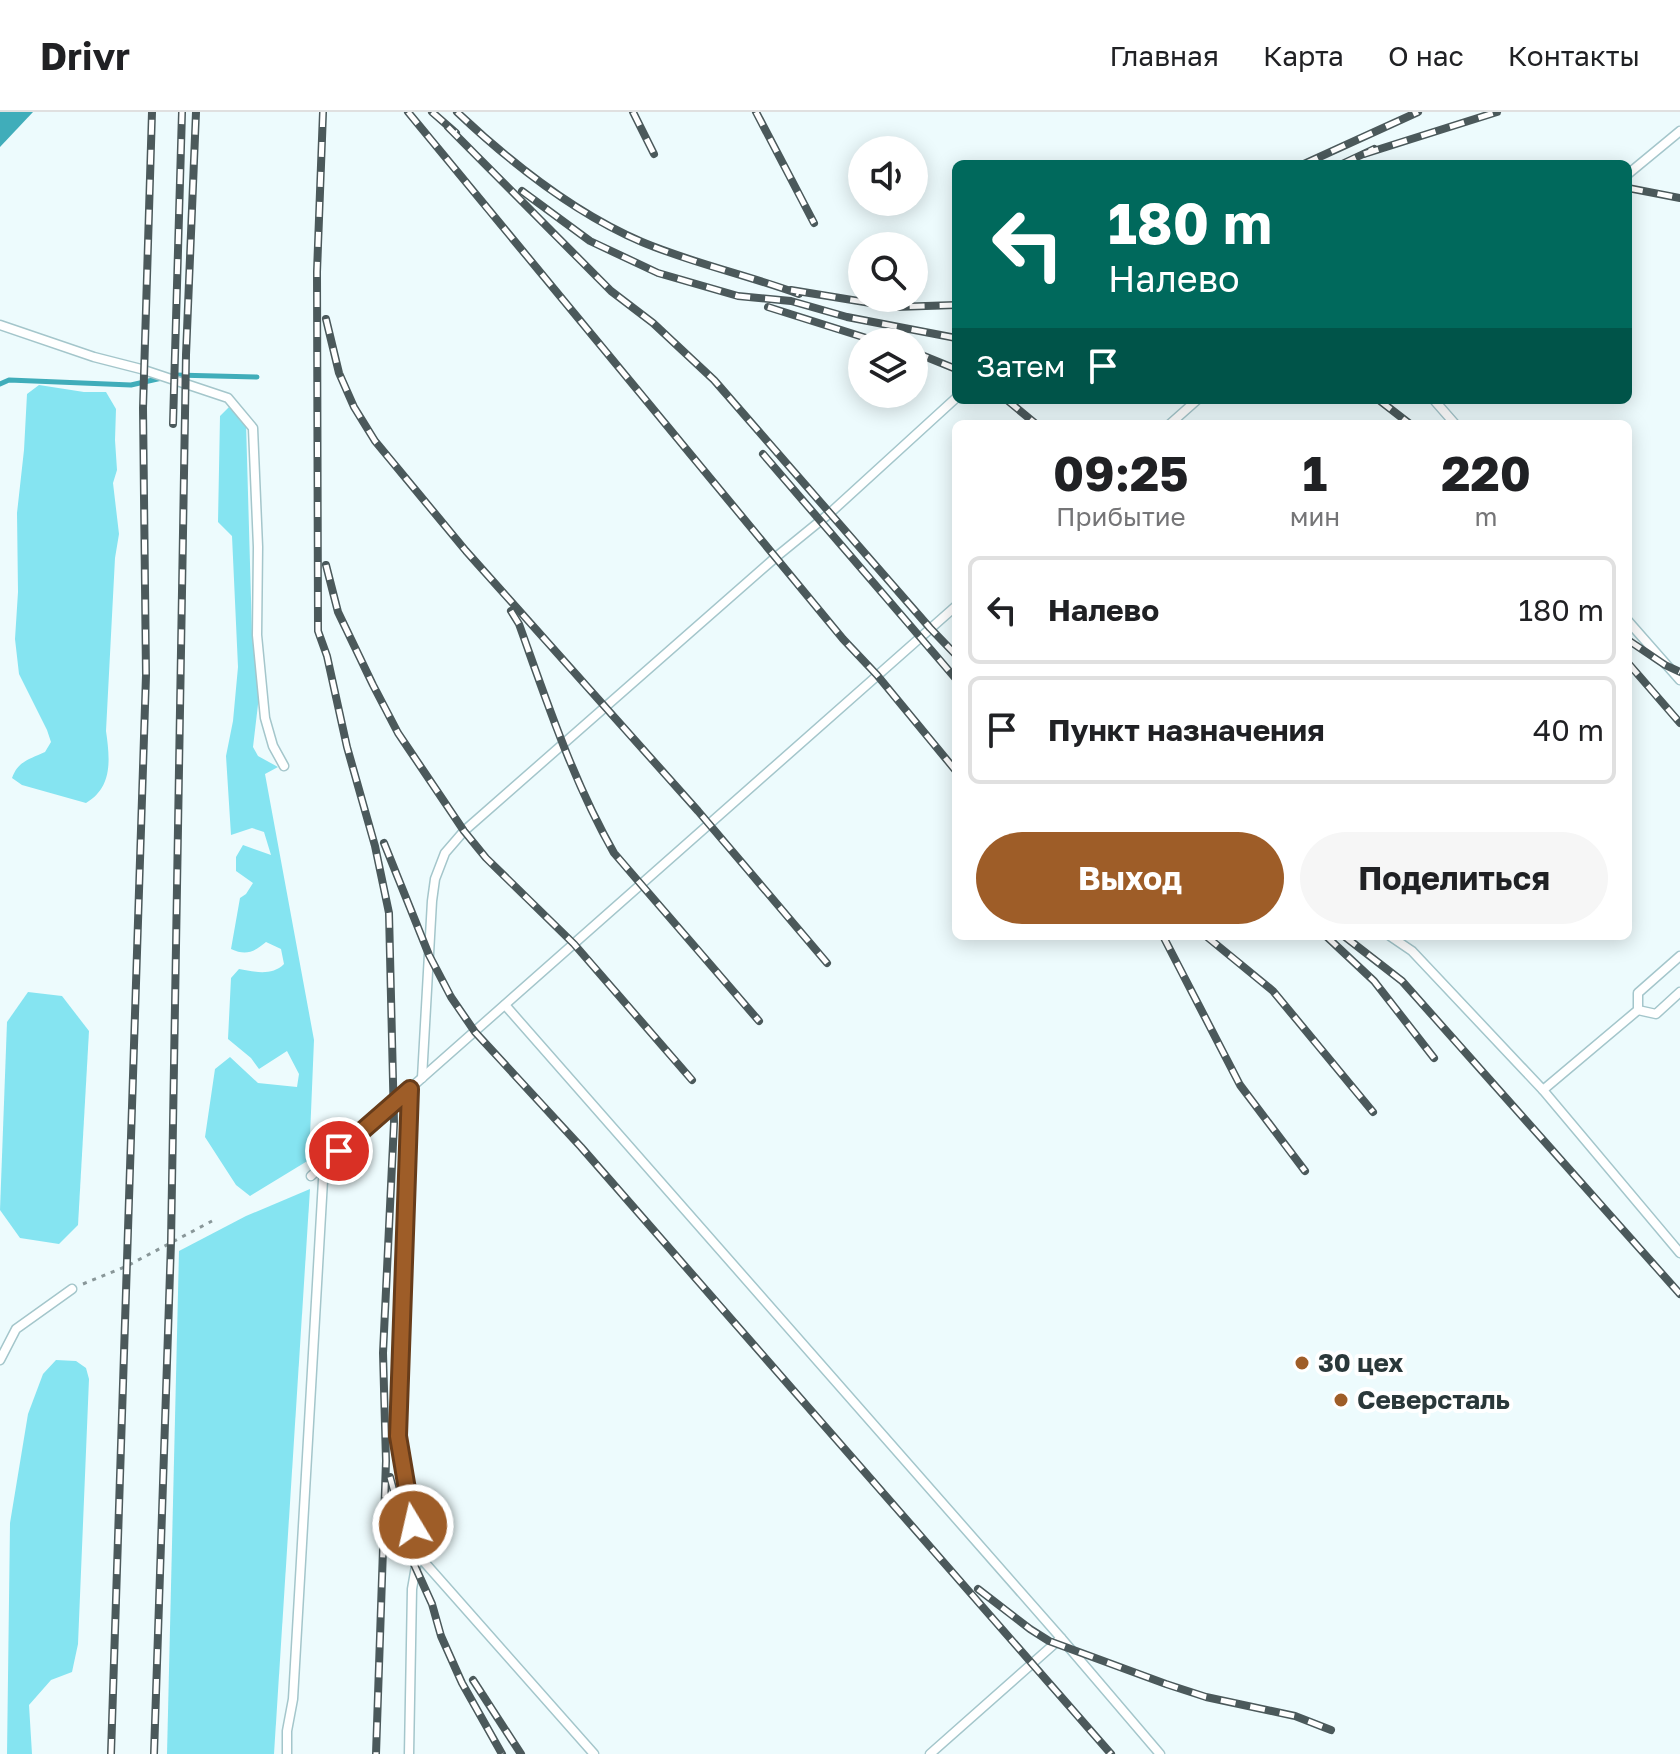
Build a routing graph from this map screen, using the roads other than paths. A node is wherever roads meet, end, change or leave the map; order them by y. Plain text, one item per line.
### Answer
1 (1680, 131) edge
2 (1632, 171) edge
3 (0, 325) edge
4 (952, 402) edge
5 (1192, 404) edge
6 (1438, 404) edge
7 (1174, 420) edge
8 (1452, 420) edge
9 (952, 610) edge
10 (1632, 626) edge
11 (1680, 680) edge
12 (284, 766) dead end
13 (1396, 940) edge
14 (1680, 956) edge
15 (1680, 992) edge
16 (505, 1005) junction
17 (1638, 1010) junction
18 (422, 1078) junction
19 (410, 1089) junction
20 (1543, 1090) junction
21 (324, 1163) junction
22 (311, 1176) dead end
23 (1680, 1253) edge
24 (72, 1289) road end
25 (0, 1360) edge
26 (418, 1555) junction
27 (1061, 1638) junction
28 (287, 1754) edge
29 (409, 1754) edge
30 (594, 1754) edge
31 (930, 1754) edge
32 (1160, 1754) edge

1 - 2 lane
3 - 12 lane
4 - 18 lane
5 - 7 lane
6 - 8 lane
9 - 16 lane
10 - 11 lane
13 - 20 lane
14 - 17 lane
15 - 17 lane
16 - 18 lane
16 - 27 lane
17 - 20 lane
18 - 19 lane
19 - 21 lane
19 - 26 lane
20 - 23 lane
21 - 22 lane
21 - 28 lane
24 - 25 lane
26 - 29 lane
26 - 30 lane
27 - 31 lane
27 - 32 lane

